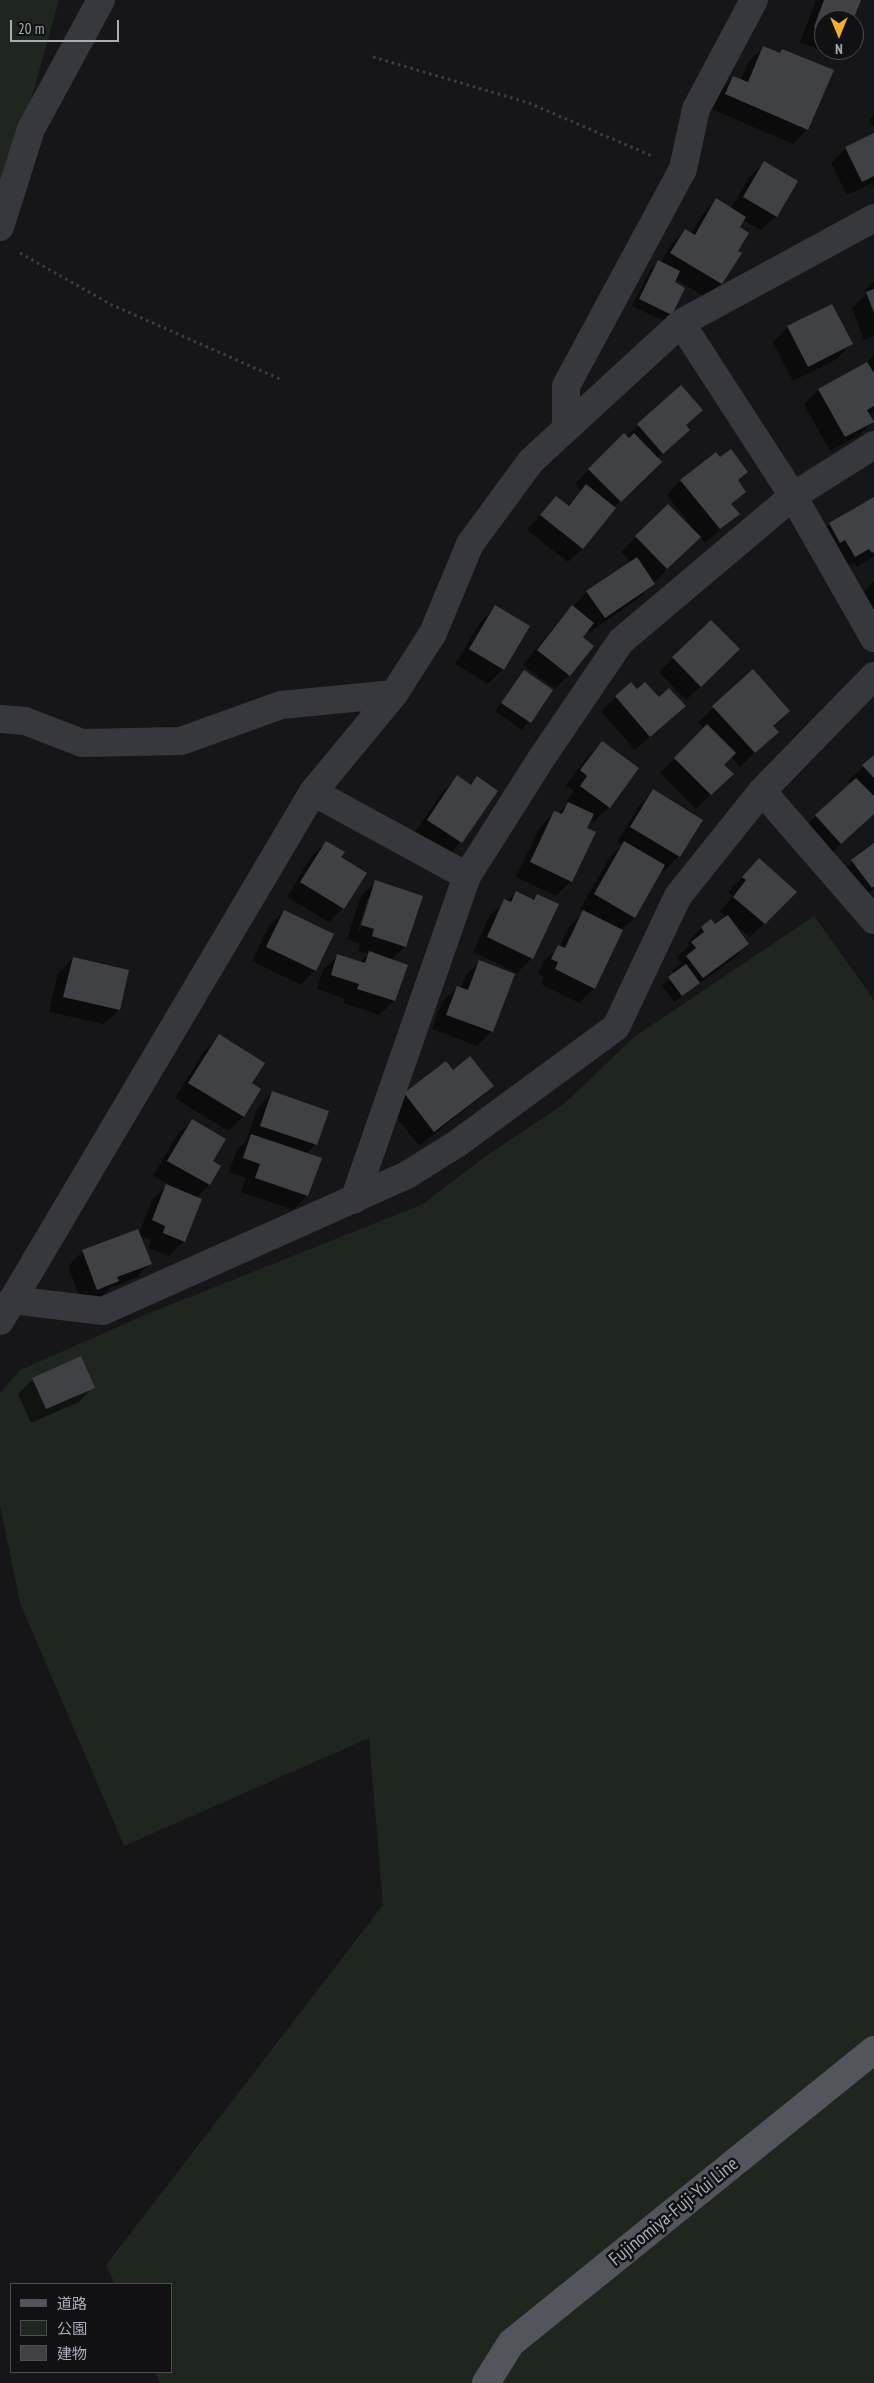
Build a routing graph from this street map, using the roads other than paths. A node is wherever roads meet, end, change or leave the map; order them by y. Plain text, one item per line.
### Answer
1 (101, 0) edge
2 (754, 0) edge
3 (874, 218) edge
4 (0, 227) edge
5 (681, 323) junction
6 (566, 428) junction
7 (874, 445) edge
8 (793, 496) junction
9 (874, 638) edge
10 (874, 676) edge
11 (394, 694) junction
12 (0, 719) edge
13 (762, 791) junction
14 (313, 792) junction
15 (467, 876) junction
16 (874, 920) edge
17 (354, 1200) junction
18 (6, 1310) edge
19 (874, 2050) edge
20 (486, 2383) edge

1 - 4 street
2 - 6 street
3 - 5 street
5 - 6 street
5 - 8 street
6 - 11 street
7 - 8 street
8 - 9 street
8 - 15 street
10 - 13 street
11 - 12 street
11 - 14 street
13 - 16 street
13 - 17 street
14 - 15 street
14 - 18 street
15 - 17 street
17 - 18 street
19 - 20 main road, Fujinomiya-Fuji-Yui Line

